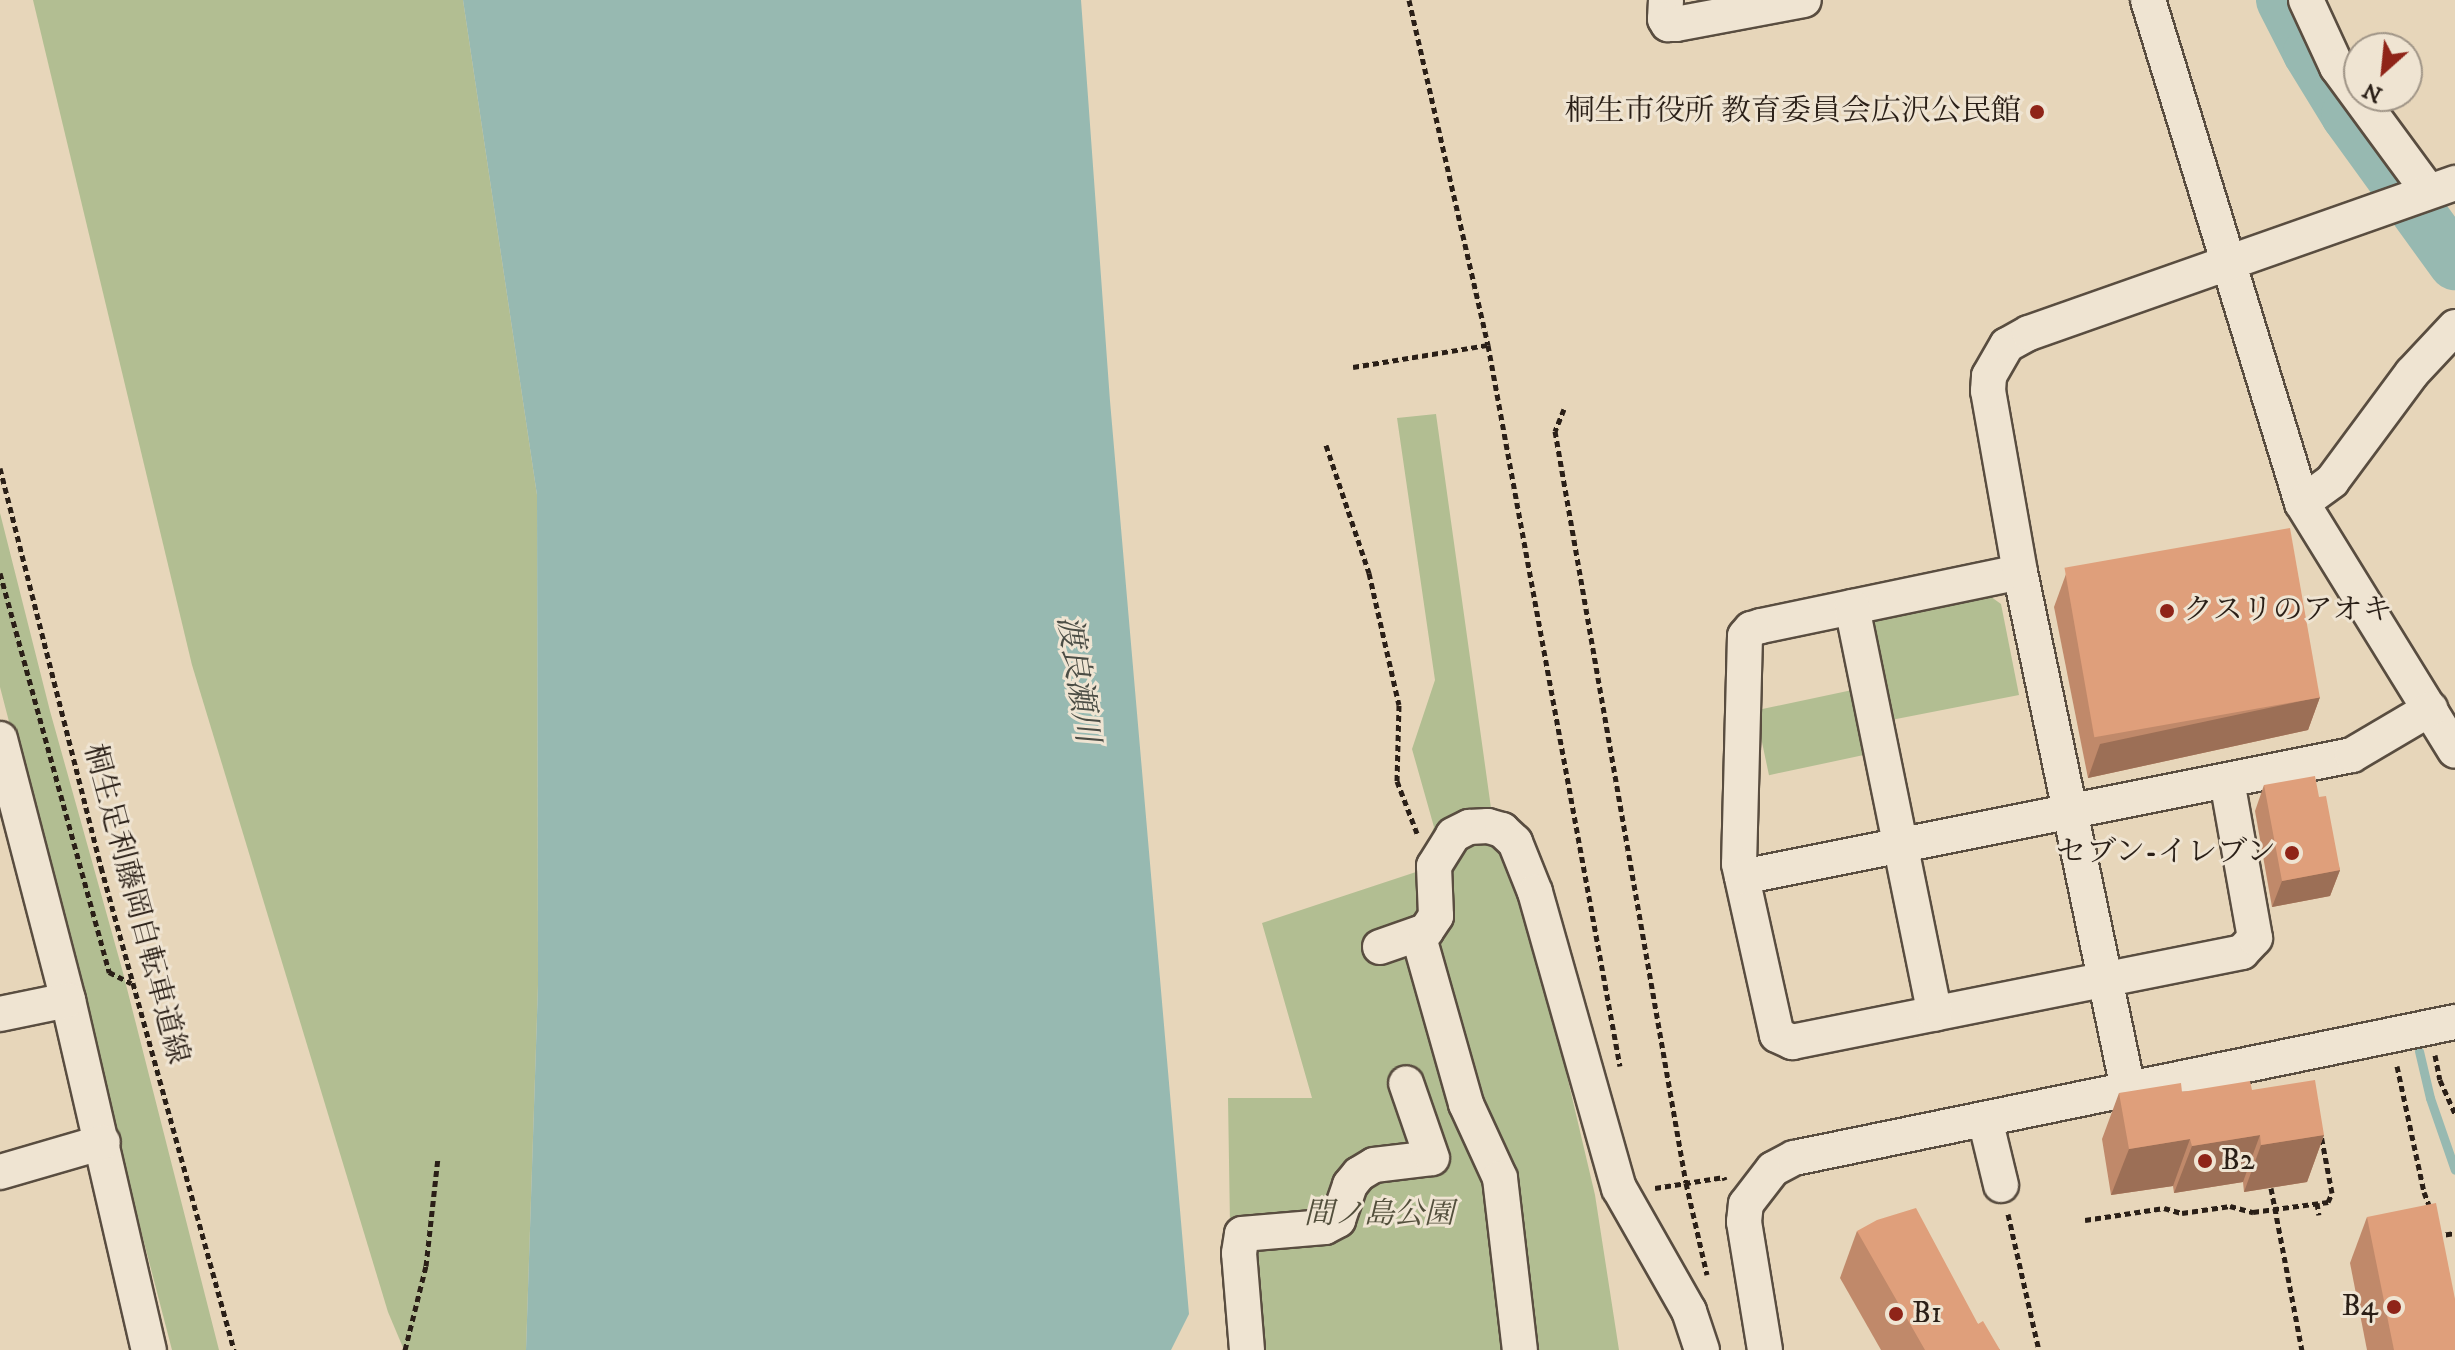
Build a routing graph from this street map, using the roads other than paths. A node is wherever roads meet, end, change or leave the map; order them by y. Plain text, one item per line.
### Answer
1 (1666, 0) edge
2 (1804, 0) edge
3 (2148, 0) edge
4 (2306, 0) edge
5 (2435, 189) edge
6 (2228, 265) junction
7 (2455, 327) edge
8 (2302, 503) junction
9 (2020, 572) junction
10 (1852, 607) junction
11 (2430, 709) junction
12 (0, 739) edge
13 (2455, 751) edge
14 (2227, 781) junction
15 (2071, 813) junction
16 (1901, 846) junction
17 (1742, 877) junction
18 (1418, 934) junction
19 (1380, 947) dead end
20 (2105, 981) junction
21 (68, 1000) junction
22 (0, 1014) edge
23 (1935, 1014) junction
24 (2449, 1029) edge
25 (1406, 1083) dead end
26 (2128, 1089) junction
27 (1985, 1119) junction
28 (103, 1142) junction
29 (1488, 1156) junction
30 (1432, 1158) junction
31 (0, 1172) edge
32 (2001, 1185) road end
33 (149, 1350) edge
34 (1247, 1350) edge
35 (1520, 1350) edge
36 (1702, 1350) edge
37 (1765, 1350) edge

1 - 2 street
3 - 6 street
4 - 5 street
5 - 6 street
6 - 8 street
6 - 9 street
7 - 8 street
8 - 11 street
9 - 10 street
9 - 15 street
10 - 16 street
10 - 17 street
11 - 13 street
11 - 14 street
12 - 21 street
14 - 15 street
14 - 20 street
15 - 16 street
15 - 20 street
16 - 17 street
16 - 23 street
17 - 23 street
18 - 19 street
18 - 29 street
18 - 36 street
20 - 23 street
20 - 26 street
21 - 22 street
21 - 28 street
24 - 26 street
25 - 30 street
26 - 27 street
27 - 32 street
27 - 37 street
28 - 31 street
28 - 33 street
29 - 30 street
29 - 35 street
30 - 34 street

